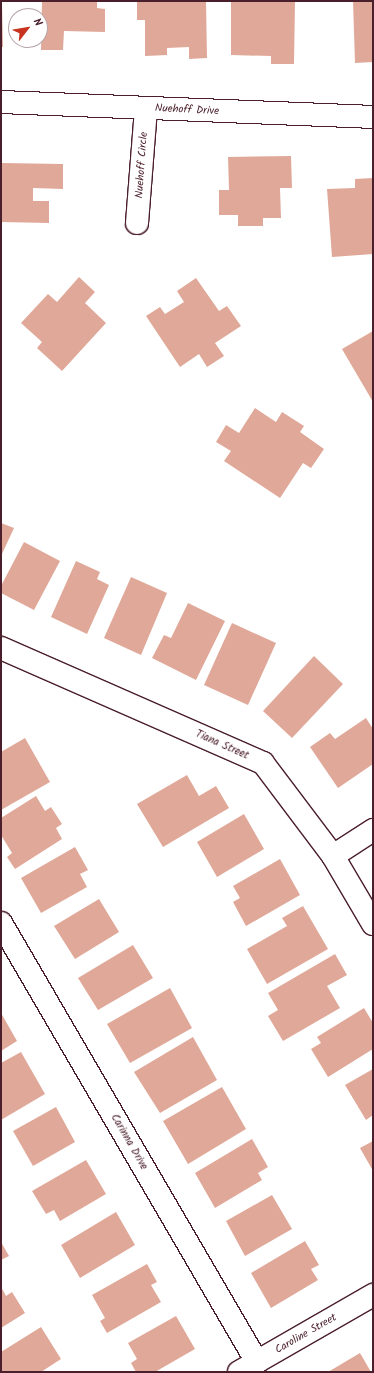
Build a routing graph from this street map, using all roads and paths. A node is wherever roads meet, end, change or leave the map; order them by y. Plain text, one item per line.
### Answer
1 (1, 102) edge
2 (146, 108) junction
3 (373, 117) edge
4 (137, 223) dead end
5 (1, 648) edge
6 (373, 830) edge
7 (333, 856) junction
8 (1, 923) edge
9 (373, 924) edge
10 (373, 1295) edge
11 (248, 1367) edge

1 - 2 street, Nuehoff Drive
2 - 3 street, Nuehoff Drive
2 - 4 street, Nuehoff Circle
5 - 7 street, Tiana Street
6 - 7 street
7 - 9 street, Tiana Street
8 - 11 street, Carinna Drive
10 - 11 street, Caroline Street

